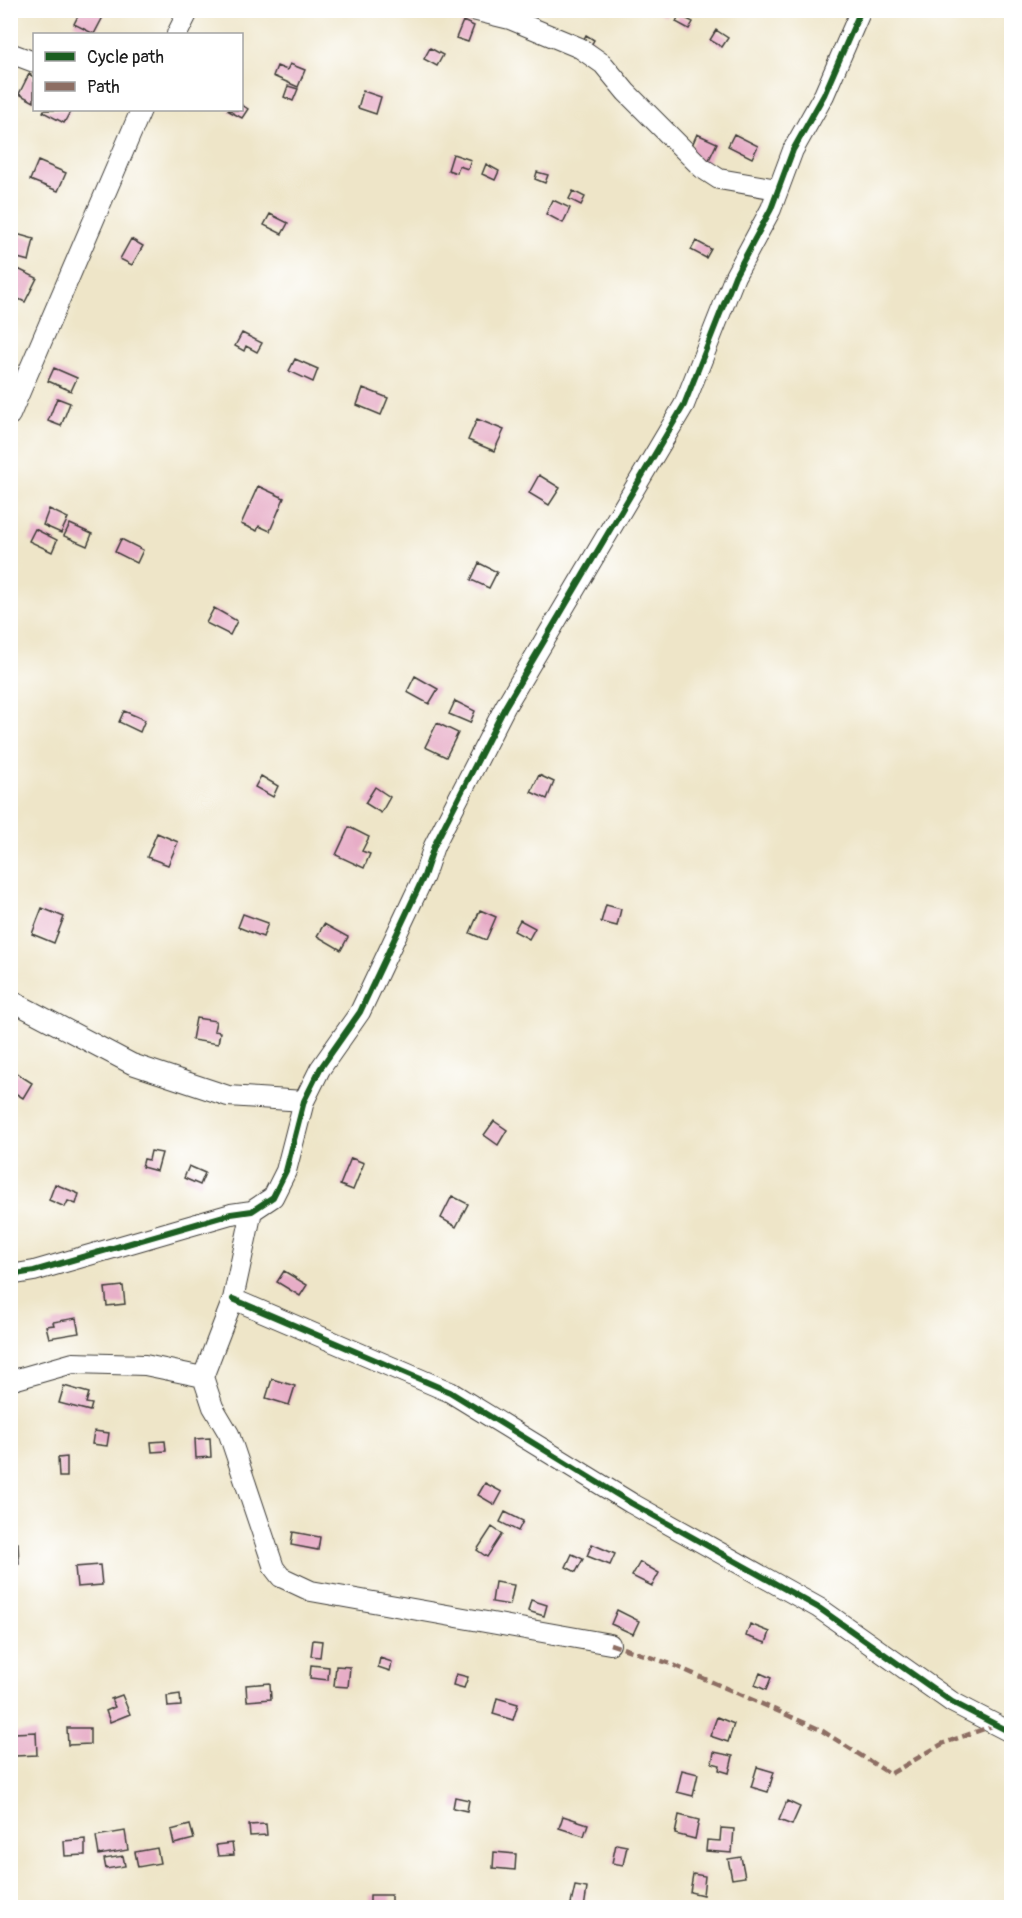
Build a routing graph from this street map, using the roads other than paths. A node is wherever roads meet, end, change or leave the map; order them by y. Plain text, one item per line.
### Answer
1 (189, 10) edge
2 (473, 10) edge
3 (861, 10) edge
4 (178, 33) edge
5 (10, 53) edge
6 (33, 62) edge
7 (141, 111) edge
8 (777, 189) junction
9 (10, 415) edge
10 (10, 1000) edge
11 (304, 1101) junction
12 (252, 1211) junction
13 (10, 1275) edge
14 (233, 1299) junction
15 (203, 1377) junction
16 (10, 1381) edge
17 (610, 1644) dead end
18 (1011, 1733) edge

1 - 4 street
2 - 8 street
3 - 8 street
5 - 6 street
7 - 9 street
8 - 11 street
10 - 11 street
11 - 12 street
12 - 13 street
12 - 14 street
14 - 15 street
14 - 18 street
15 - 16 street
15 - 17 street

